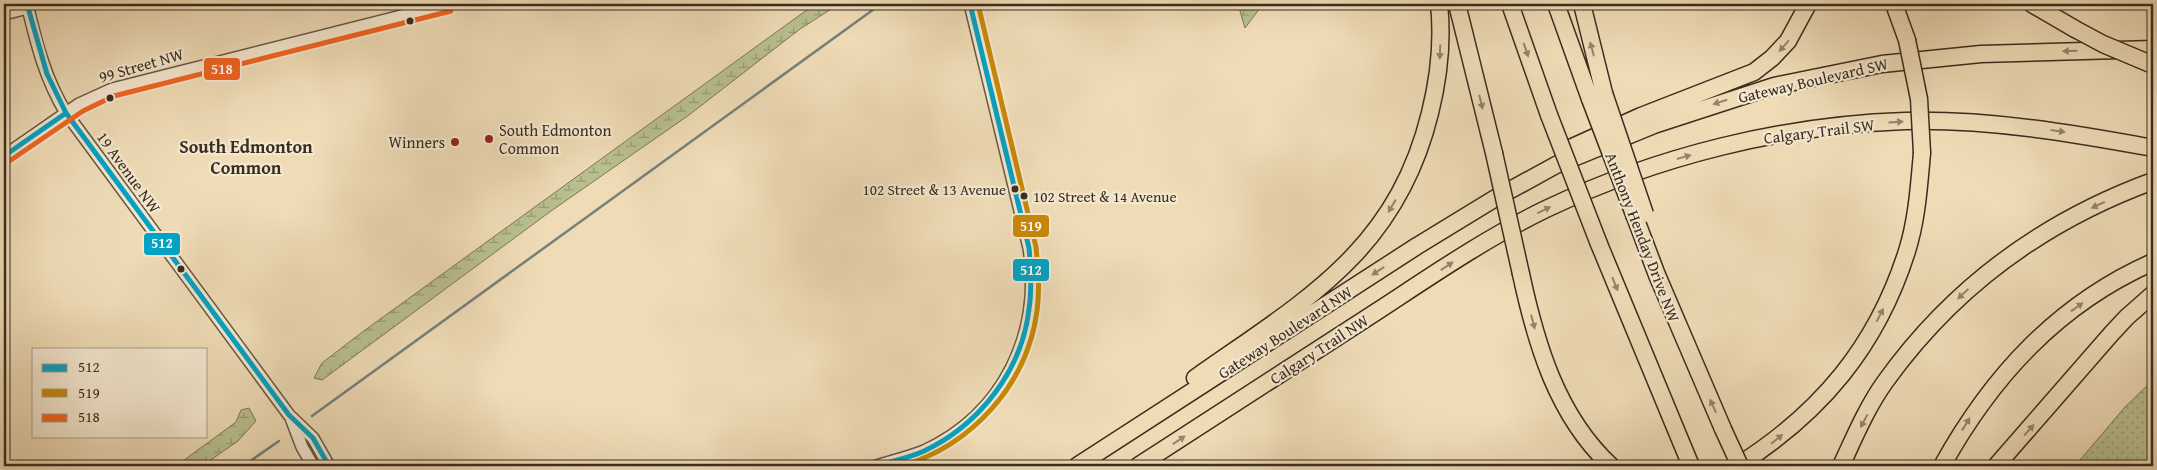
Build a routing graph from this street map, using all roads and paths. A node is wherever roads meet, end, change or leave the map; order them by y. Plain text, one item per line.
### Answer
1 (449, 4) edge
2 (970, 4) edge
3 (1438, 4) edge
4 (1458, 4) edge
5 (1510, 4) edge
6 (1556, 4) edge
7 (1582, 4) edge
8 (1808, 4) edge
9 (1894, 4) edge
10 (2032, 4) edge
11 (28, 6) edge
12 (4, 14) edge
13 (2153, 49) edge
14 (2153, 65) edge
15 (1597, 96) junction
16 (66, 112) junction
17 (2153, 148) edge
18 (4, 156) edge
19 (2148, 183) edge
20 (1494, 199) joint
21 (1501, 233) joint
22 (1417, 246) junction
23 (2153, 262) edge
24 (2153, 294) edge
25 (289, 415) junction
26 (1106, 449) junction
27 (1680, 457) edge
28 (311, 464) edge
29 (329, 466) edge
30 (876, 466) edge
31 (1076, 466) edge
32 (1138, 466) edge
33 (1611, 466) edge
34 (1692, 466) edge
35 (1738, 466) edge
36 (1841, 466) edge
37 (1942, 466) edge
38 (1996, 466) edge

1 - 16 street, 99 Street NW
2 - 30 street
3 -> 26 highway
4 -> 33 highway, bridge
5 -> 27 highway, bridge
6 - 15 highway
15 -> 7 highway
8 -> 22 highway
35 -> 9 highway, bridge
10 - 14 highway, bridge
11 - 12 street
11 - 16 street, 19 Avenue NW
13 -> 20 highway, Gateway Boulevard SW
35 -> 15 highway, bridge
16 - 18 street, 99 Street NW
16 - 25 street, 19 Avenue NW
21 -> 17 highway, Calgary Trail SW
19 -> 36 highway
20 - 22 highway, Gateway Boulevard NW
32 -> 21 highway, Calgary Trail NW
22 -> 26 highway, Gateway Boulevard NW
37 -> 23 highway
38 -> 24 highway
25 - 28 street, 19 Avenue NW
25 - 29 street, 19 Avenue NW
26 - 31 highway, Gateway Boulevard NW
27 - 34 highway

